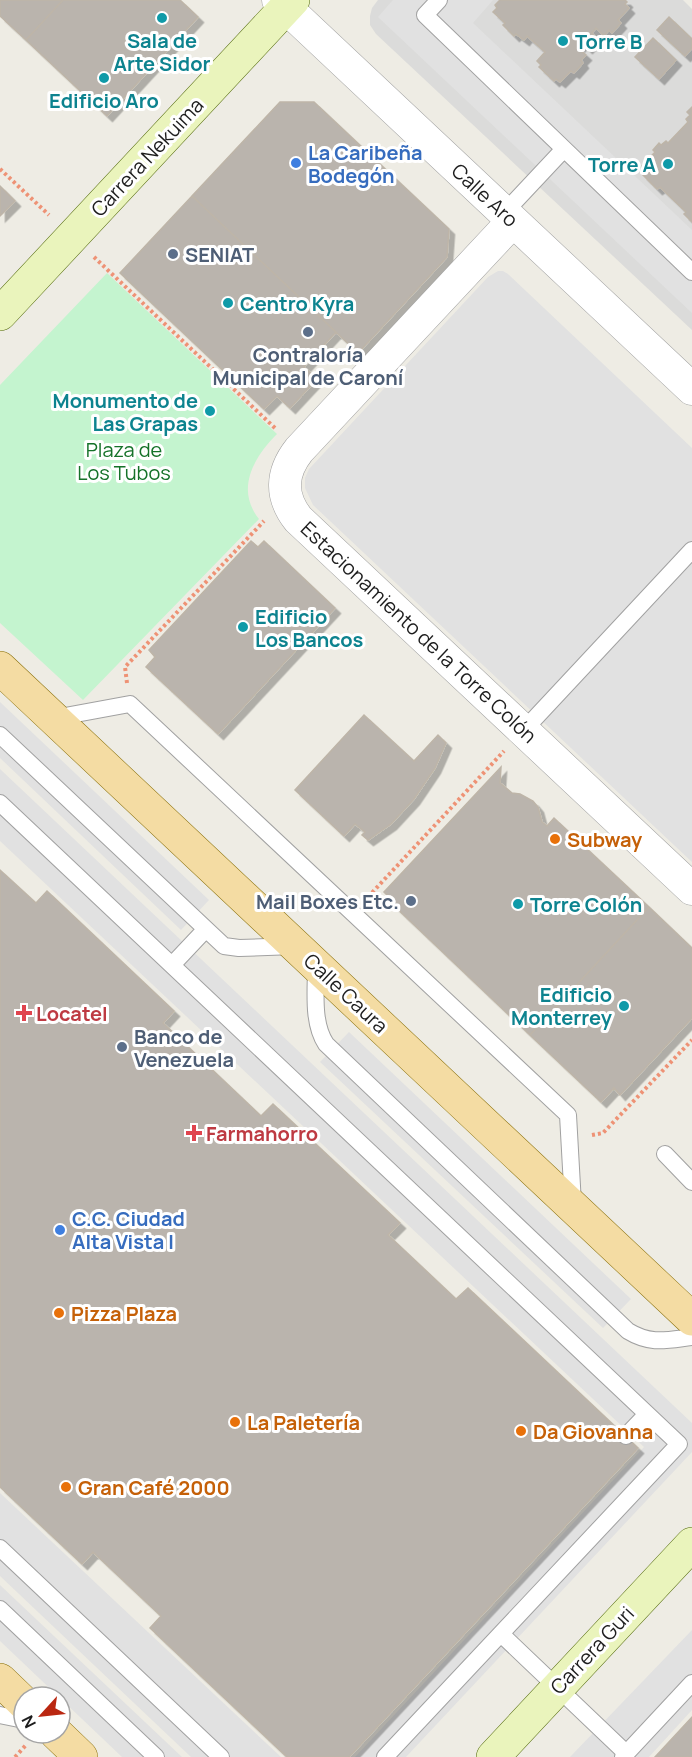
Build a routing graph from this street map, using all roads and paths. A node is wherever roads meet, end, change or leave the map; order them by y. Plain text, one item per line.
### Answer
1 (439, 0) edge
2 (286, 2) edge
3 (564, 149) junction
4 (0, 169) edge
5 (509, 217) junction
6 (72, 236) junction
7 (692, 272) edge
8 (0, 314) edge
9 (692, 389) edge
10 (299, 450) junction
11 (292, 511) junction
12 (692, 550) edge
13 (0, 668) edge
14 (130, 704) junction
15 (54, 718) junction
16 (523, 731) junction
17 (0, 735) edge
18 (0, 803) edge
19 (692, 889) edge
20 (353, 913) junction
21 (205, 930) junction
22 (306, 955) junction
23 (172, 965) junction
24 (692, 1040) edge
25 (570, 1137) junction
26 (665, 1154) dead end
27 (692, 1182) edge
28 (573, 1208) junction
29 (692, 1319) edge
30 (692, 1337) edge
31 (647, 1414) junction
32 (626, 1436) dead end
33 (692, 1544) edge
34 (0, 1548) edge
35 (0, 1609) edge
36 (501, 1634) junction
37 (0, 1680) edge
38 (692, 1683) edge
39 (557, 1688) junction
40 (12, 1692) edge
41 (68, 1745) edge
42 (624, 1755) edge
43 (81, 1757) edge
44 (156, 1757) edge
45 (221, 1757) edge
46 (386, 1757) edge
47 (493, 1757) edge

1 - 3 lane
2 - 5 street, Calle Aro
2 - 6 street, Carrera Nekuima
3 - 5 lane
3 - 7 lane
4 - 6 path
5 - 9 street, Calle Aro
5 - 10 street, Estacionamiento de la Torre Colón
6 - 8 street, Carrera Nekuima
6 - 10 path
10 - 11 street, Estacionamiento de la Torre Colón
11 - 14 path
11 - 16 street, Estacionamiento de la Torre Colón
12 - 16 lane
13 - 15 main road, Calle Caura
14 - 15 lane
14 - 20 lane
15 - 22 main road, Calle Caura
16 - 19 street, Estacionamiento de la Torre Colón
16 - 20 path
17 - 21 lane
18 - 23 lane
20 - 25 lane
21 - 22 lane
21 - 23 lane
22 - 28 main road, Calle Caura
22 - 30 lane
23 - 31 lane
24 - 25 path
25 - 28 lane
26 - 27 lane
28 - 29 main road, Calle Caura
31 - 32 lane
31 - 36 lane
33 - 39 street, Carrera Guri
34 - 45 lane
35 - 44 lane
36 - 39 lane
36 - 46 lane
37 - 40 main road
38 - 42 lane
39 - 42 lane
39 - 47 street, Carrera Guri
41 - 43 main road

